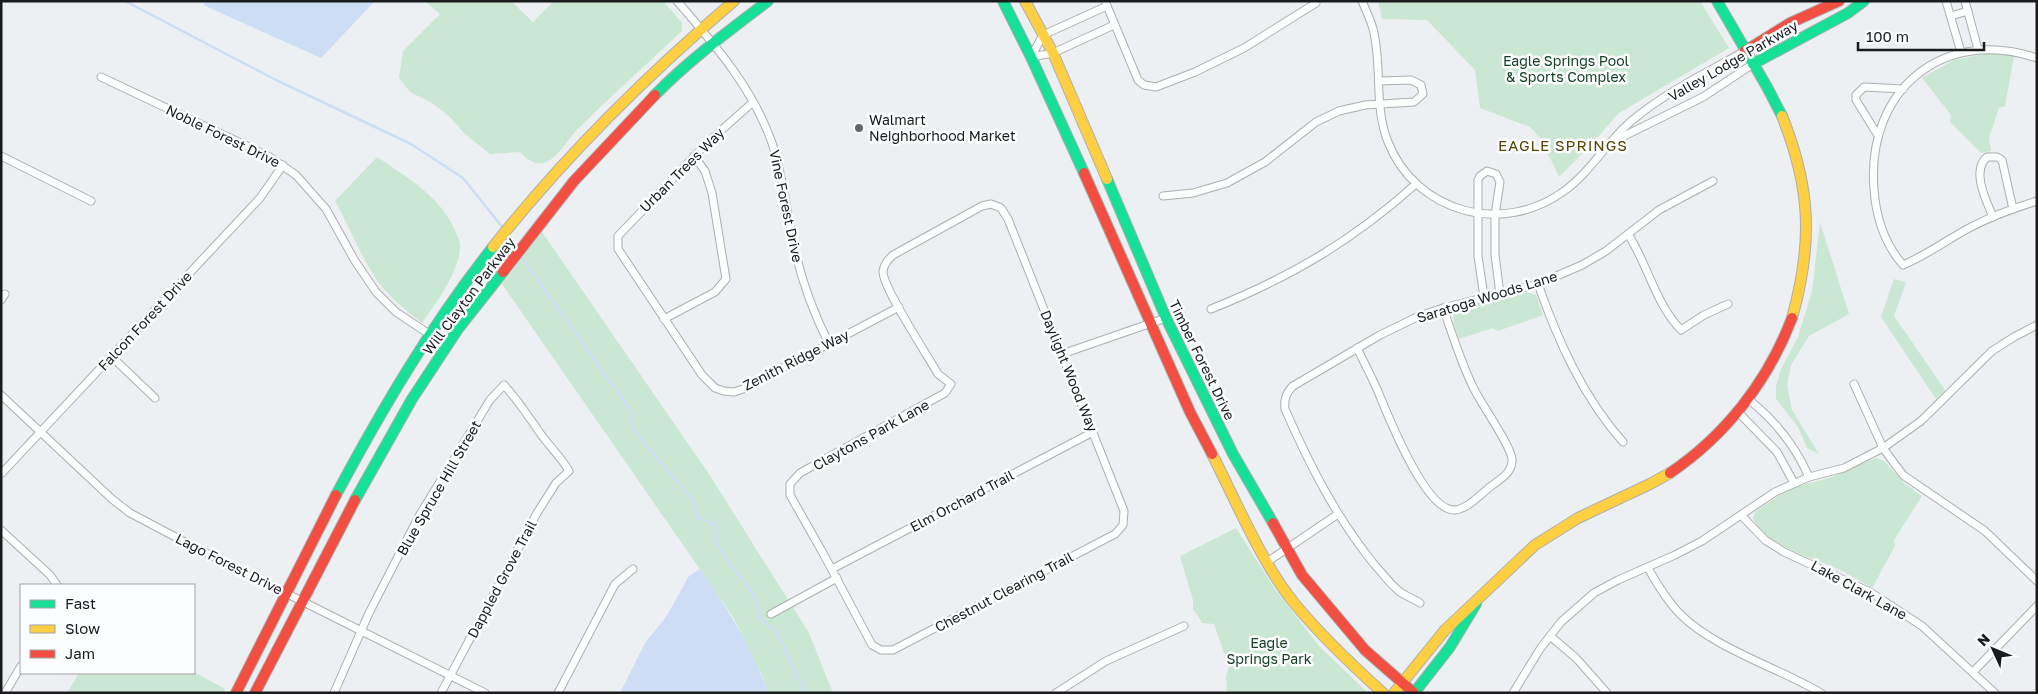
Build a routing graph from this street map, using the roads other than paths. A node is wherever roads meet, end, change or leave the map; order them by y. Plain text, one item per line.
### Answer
1 (677, 1) edge
2 (734, 1) edge
3 (768, 1) edge
4 (1003, 1) edge
5 (1025, 1) edge
6 (1362, 1) edge
7 (1717, 1) edge
8 (1839, 1) edge
9 (1864, 1) edge
10 (1946, 1) edge
11 (1965, 1) edge
12 (1106, 4) edge
13 (1316, 4) dead end
14 (1968, 11) junction
15 (1951, 16) junction
16 (1114, 24) junction
17 (702, 30) junction
18 (1043, 35) junction
19 (712, 43) junction
20 (1978, 49) junction
21 (1745, 51) junction
22 (1053, 52) junction
23 (1961, 52) junction
24 (1031, 57) junction
25 (2037, 58) edge
26 (1753, 64) junction
27 (101, 77) dead end
28 (1379, 82) junction
29 (1902, 89) junction
30 (753, 102) junction
31 (1380, 104) junction
32 (1877, 134) junction
33 (1613, 141) junction
34 (1, 156) edge
35 (694, 156) junction
36 (563, 164) junction
37 (283, 165) junction
38 (578, 177) junction
39 (1713, 181) dead end
40 (1416, 184) junction
41 (1163, 196) dead end
42 (91, 201) dead end
43 (2037, 201) edge
44 (2013, 208) junction
45 (1478, 214) junction
46 (1495, 215) junction
47 (1993, 216) junction
48 (1628, 234) junction
49 (617, 243) joint
50 (1538, 284) junction
51 (1500, 294) junction
52 (1484, 297) junction
53 (1728, 304) dead end
54 (898, 307) junction
55 (1443, 308) junction
56 (1211, 309) dead end
57 (1166, 318) junction
58 (664, 319) junction
59 (1151, 323) junction
60 (2037, 325) edge
61 (430, 335) junction
62 (829, 344) junction
63 (447, 346) junction
64 (1357, 348) junction
65 (1062, 354) junction
66 (112, 357) junction
67 (1854, 384) dead end
68 (1, 395) edge
69 (155, 398) dead end
70 (1748, 399) junction
71 (1738, 413) junction
72 (41, 432) junction
73 (1093, 432) junction
74 (1623, 442) dead end
75 (1883, 448) junction
76 (569, 471) joint
77 (348, 472) junction
78 (1, 474) edge
79 (1809, 477) junction
80 (366, 480) junction
81 (1794, 483) junction
82 (1338, 514) junction
83 (1741, 515) junction
84 (1, 530) edge
85 (1115, 534) joint
86 (1287, 549) junction
87 (1267, 562) junction
88 (1648, 568) junction
89 (633, 569) dead end
90 (832, 569) junction
91 (837, 578) junction
92 (2037, 582) edge
93 (56, 584) edge
94 (286, 593) junction
95 (1481, 597) junction
96 (302, 601) junction
97 (1420, 603) dead end
98 (2037, 606) edge
99 (771, 614) dead end
100 (1184, 626) dead end
101 (362, 630) junction
102 (1550, 636) junction
103 (20, 668) edge
104 (1973, 672) junction
105 (451, 675) junction
106 (1401, 683) junction
107 (5, 693) edge
108 (236, 693) edge
109 (255, 693) edge
110 (334, 693) edge
111 (441, 693) edge
112 (485, 693) edge
113 (558, 693) edge
114 (1056, 693) edge
115 (1383, 693) edge
116 (1394, 693) edge
117 (1414, 693) edge
118 (1513, 693) edge
119 (1607, 693) edge
120 (1821, 693) edge
121 (1995, 693) edge

1 - 17 street, Vine Forest Drive
2 - 17 main road, Will Clayton Parkway
3 - 19 main road, Will Clayton Parkway
4 - 24 main road, Timber Forest Drive
5 - 18 main road, Timber Forest Drive
6 - 28 street, Valley Lodge Parkway
7 - 21 main road
8 - 21 main road, Valley Lodge Parkway
9 - 26 main road, Valley Lodge Parkway
10 - 15 street
11 - 14 street
12 - 16 street
12 - 18 street
13 - 16 street
14 - 15 street
14 - 20 street
15 - 23 street
16 - 22 street
17 - 19 street, Vine Forest Drive
17 - 36 main road, Will Clayton Parkway
18 - 22 main road, Timber Forest Drive
18 - 24 street
19 - 30 street, Vine Forest Drive
19 - 38 main road, Will Clayton Parkway
20 - 23 street
20 - 25 street
21 - 26 main road
21 - 33 street, Valley Lodge Parkway
22 - 24 street
22 - 57 main road, Timber Forest Drive
23 - 29 street
24 - 59 main road, Timber Forest Drive
26 - 33 street, Valley Lodge Parkway
26 - 70 main road
27 - 37 street, Noble Forest Drive
28 - 31 street, Valley Lodge Parkway
28 - 31 street
29 - 32 street
29 - 32 street
30 - 35 street, Urban Trees Way
30 - 62 street, Vine Forest Drive
31 - 40 street, Valley Lodge Parkway
31 - 41 street
32 - 47 street
33 - 46 street, Valley Lodge Parkway
34 - 42 street
35 - 49 street, Urban Trees Way
35 - 58 street
36 - 38 main road
36 - 61 main road, Will Clayton Parkway
37 - 61 street, Noble Forest Drive
37 - 66 street, Falcon Forest Drive
38 - 63 main road, Will Clayton Parkway
39 - 48 street, Saratoga Woods Lane
40 - 45 street, Valley Lodge Parkway
40 - 56 street
43 - 44 street
44 - 47 street
44 - 47 street
45 - 46 street, Valley Lodge Parkway
45 - 46 street
45 - 52 street
46 - 51 street
48 - 50 street, Saratoga Woods Lane
48 - 53 street
49 - 58 street, Zenith Ridge Way
50 - 51 street, Saratoga Woods Lane
50 - 74 street
51 - 52 street, Saratoga Woods Lane
52 - 55 street, Saratoga Woods Lane
54 - 62 street, Zenith Ridge Way
54 - 65 street, Daylight Wood Way
54 - 90 street, Claytons Park Lane
55 - 64 street, Saratoga Woods Lane
55 - 64 street
57 - 59 street
57 - 86 main road, Timber Forest Drive
58 - 62 street, Zenith Ridge Way
59 - 65 street
59 - 87 main road, Timber Forest Drive
60 - 75 street
61 - 63 street, Noble Forest Drive
61 - 77 main road, Will Clayton Parkway
63 - 80 main road, Will Clayton Parkway
64 - 82 street, Saratoga Woods Lane
65 - 73 street, Daylight Wood Way
66 - 69 street
66 - 72 street, Falcon Forest Drive
67 - 75 street
68 - 72 street, Lago Forest Drive
70 - 71 main road
70 - 79 street
71 - 81 street
71 - 95 main road
72 - 78 street, Falcon Forest Drive
72 - 94 street, Lago Forest Drive
73 - 85 street, Daylight Wood Way
73 - 90 street, Elm Orchard Trail
75 - 79 street
75 - 92 street
76 - 101 street, Blue Spruce Hill Street
76 - 105 street, Dappled Grove Trail
77 - 80 main road
77 - 94 main road, Will Clayton Parkway
79 - 81 street
80 - 96 main road, Will Clayton Parkway
81 - 83 street
82 - 86 street
82 - 97 street
83 - 88 street
83 - 104 street, Lake Clark Lane
84 - 93 street
85 - 91 street, Chestnut Clearing Trail
86 - 87 street
86 - 106 main road, Timber Forest Drive
87 - 115 main road, Timber Forest Drive
88 - 102 street
88 - 120 street
89 - 113 street
90 - 91 street
91 - 99 street
94 - 96 street, Lago Forest Drive
94 - 108 main road, Will Clayton Parkway
95 - 106 main road
95 - 117 main road
96 - 101 street, Lago Forest Drive
96 - 109 main road, Will Clayton Parkway
98 - 104 street
100 - 114 street
101 - 105 street, Lago Forest Drive
101 - 110 street, Blue Spruce Hill Street
102 - 118 street
102 - 119 street
103 - 107 street
104 - 121 street, Lake Clark Lane
105 - 111 street, Dappled Grove Trail
105 - 112 street, Lago Forest Drive
106 - 116 main road
106 - 117 main road, Timber Forest Drive

